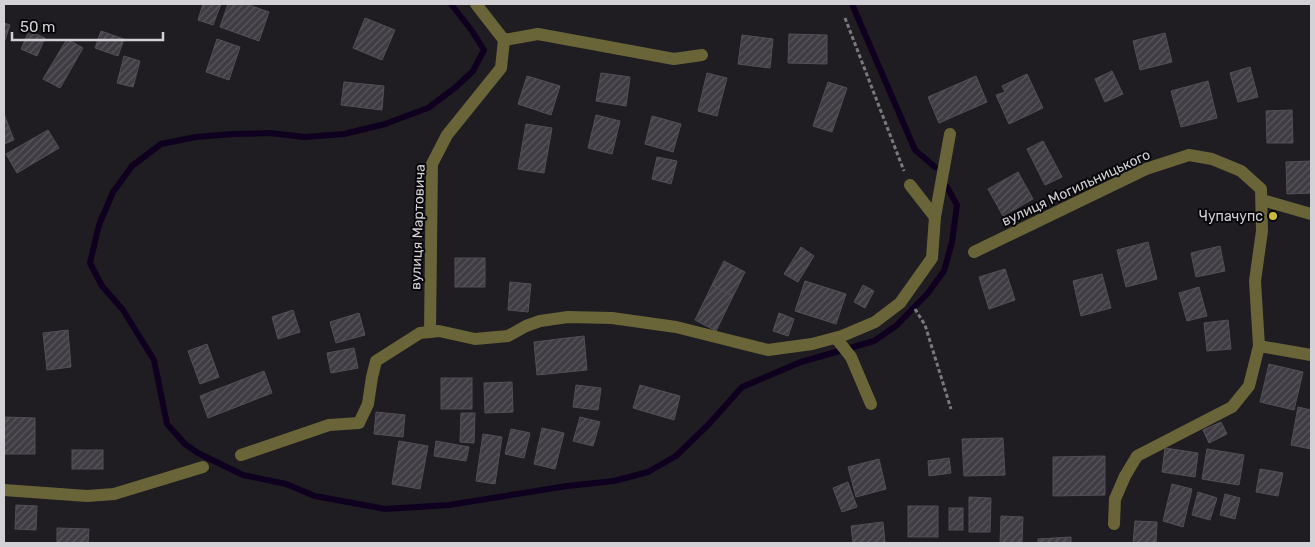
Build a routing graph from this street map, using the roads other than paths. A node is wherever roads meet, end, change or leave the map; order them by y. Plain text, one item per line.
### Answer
1 (476, 4) edge
2 (504, 40) junction
3 (702, 55) dead end
4 (950, 134) dead end
5 (910, 185) road end
6 (1262, 200) junction
7 (1311, 214) edge
8 (935, 217) junction
9 (974, 252) dead end
10 (430, 332) junction
11 (836, 338) junction
12 (1259, 346) junction
13 (1311, 354) edge
14 (872, 404) dead end
15 (240, 455) dead end
16 (203, 467) dead end
17 (4, 490) edge
18 (1114, 524) dead end

1 - 2 street
2 - 3 street
2 - 10 street, вулиця Мартовича
4 - 8 street
5 - 8 street
6 - 7 street
6 - 9 street, вулиця Могильницького
6 - 12 street, вулиця Могильницького
8 - 11 street
10 - 11 street
10 - 15 street
11 - 14 street
12 - 13 street
12 - 18 street, вулиця Могильницького
16 - 17 street

